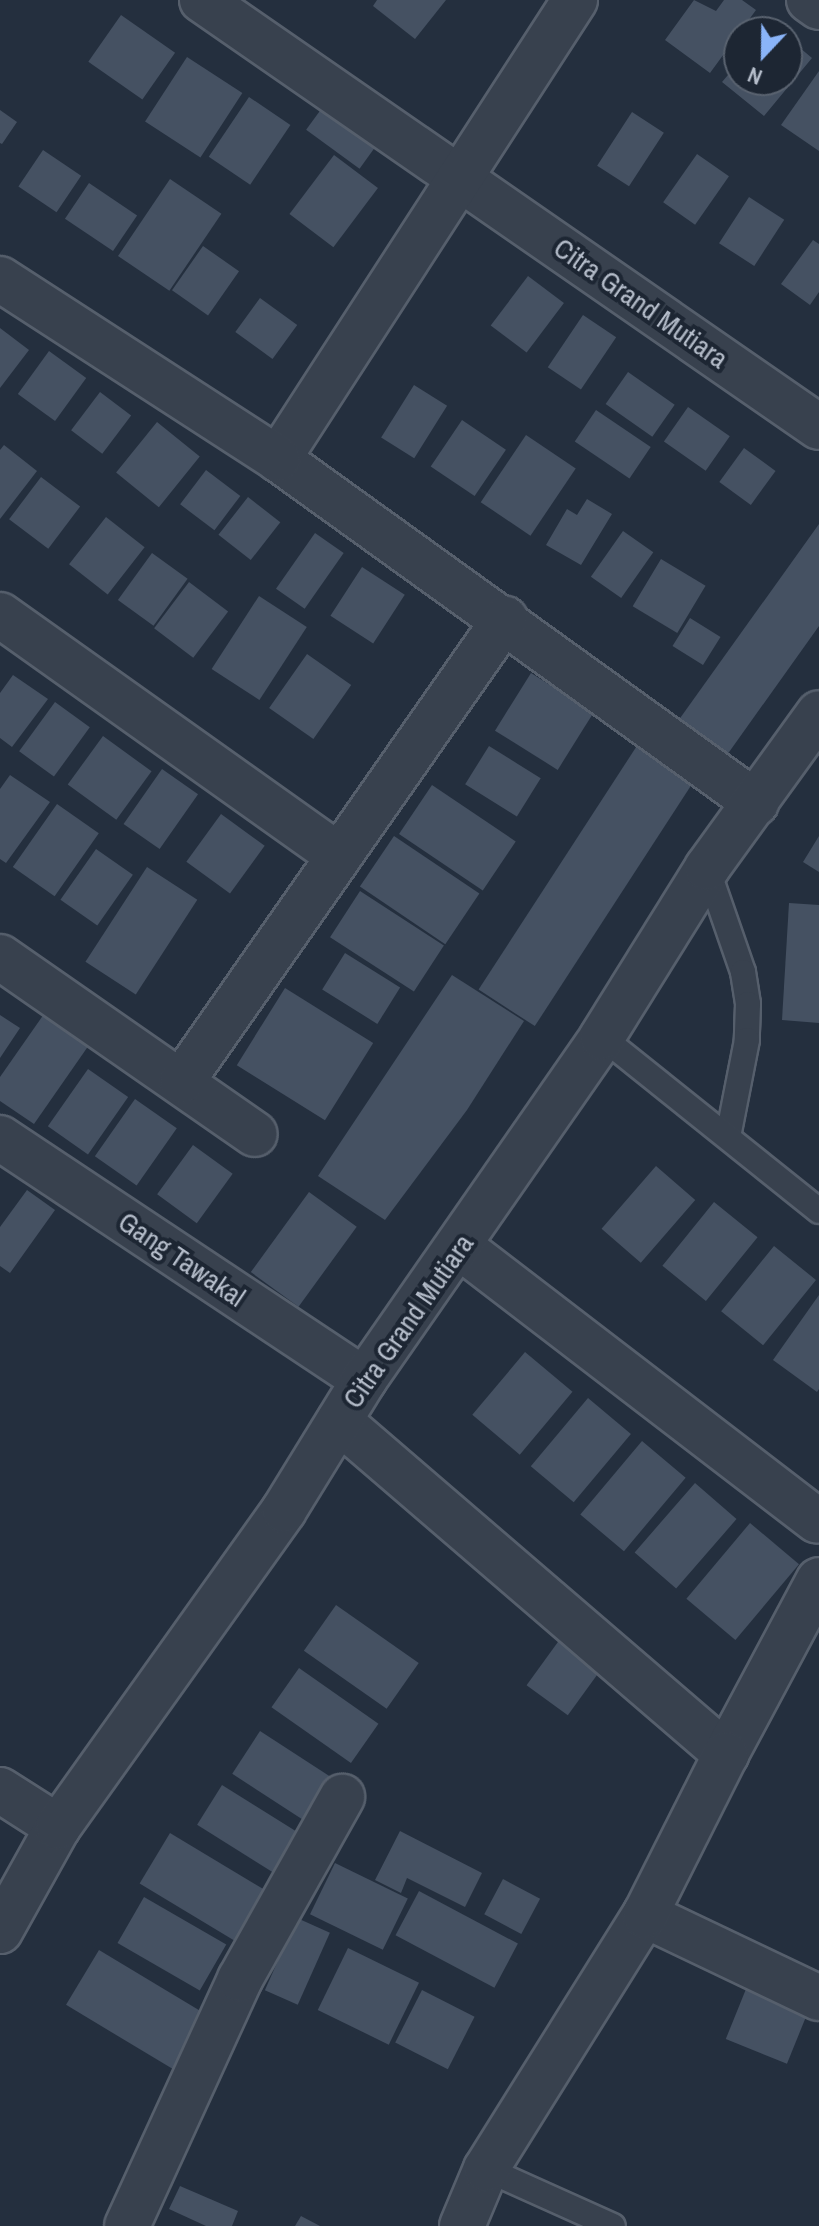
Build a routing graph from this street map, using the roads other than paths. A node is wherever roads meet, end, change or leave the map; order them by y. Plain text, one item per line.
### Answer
1 (202, 0) edge
2 (575, 0) edge
3 (809, 0) edge
4 (819, 7) edge
5 (463, 179) junction
6 (0, 279) edge
7 (819, 427) edge
8 (278, 459) junction
9 (0, 615) edge
10 (505, 619) junction
11 (819, 713) edge
12 (756, 803) junction
13 (339, 856) junction
14 (707, 868) junction
15 (0, 957) edge
16 (602, 1037) junction
17 (182, 1081) junction
18 (255, 1134) dead end
19 (728, 1137) junction
20 (0, 1138) edge
21 (819, 1211) edge
22 (459, 1246) junction
23 (364, 1380) junction
24 (339, 1421) junction
25 (817, 1521) edge
26 (819, 1580) edge
27 (726, 1754) junction
28 (0, 1790) edge
29 (342, 1797) dead end
30 (58, 1827) junction
31 (645, 1915) junction
32 (0, 1931) edge
33 (819, 1998) edge
34 (486, 2169) junction
35 (127, 2226) edge
36 (462, 2226) edge
37 (613, 2226) edge

1 - 5 street, Citra Grand Mutiara
2 - 5 street
3 - 4 street
5 - 7 street, Citra Grand Mutiara
5 - 8 street
6 - 8 street
8 - 10 street
9 - 13 street
10 - 12 street
10 - 13 street
11 - 12 street, Citra Grand Mutiara
12 - 14 street, Citra Grand Mutiara
13 - 17 street
14 - 16 street, Citra Grand Mutiara
14 - 19 lane
15 - 17 street
16 - 19 lane
16 - 22 street, Citra Grand Mutiara
17 - 18 street
19 - 21 lane
20 - 23 street, Gang Tawakal
22 - 23 street, Citra Grand Mutiara
22 - 25 street
23 - 24 street, Citra Grand Mutiara
24 - 27 street
24 - 30 street, Citra Grand Mutiara
26 - 27 street
27 - 31 street
28 - 30 street
29 - 35 street
30 - 32 street, Citra Grand Mutiara
31 - 33 street
31 - 34 street
34 - 36 street
34 - 37 lane

